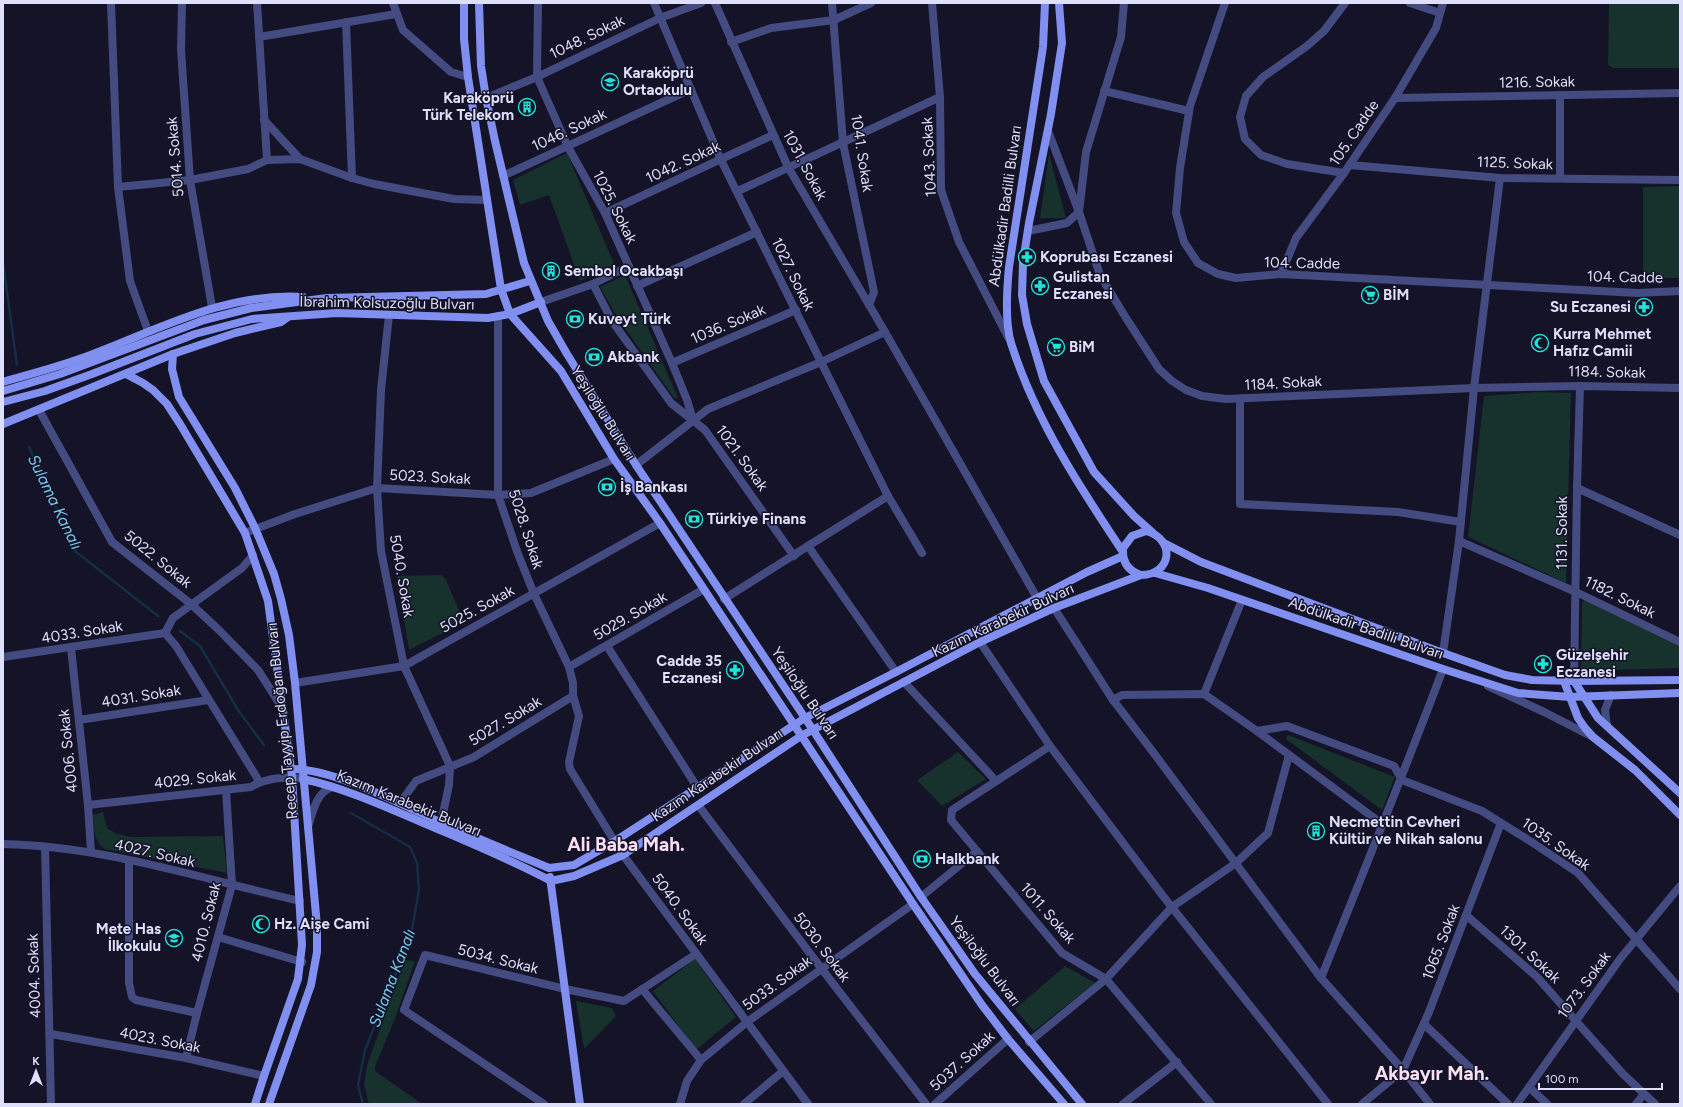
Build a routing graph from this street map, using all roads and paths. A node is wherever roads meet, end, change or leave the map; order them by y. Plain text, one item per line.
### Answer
1 (111, 3) edge
2 (182, 3) edge
3 (257, 3) edge
4 (393, 3) edge
5 (464, 3) edge
6 (479, 3) edge
7 (538, 3) edge
8 (654, 3) edge
9 (702, 3) edge
10 (715, 3) edge
11 (832, 3) edge
12 (870, 3) edge
13 (932, 3) edge
14 (1045, 3) edge
15 (1059, 3) edge
16 (1124, 3) edge
17 (1225, 3) edge
18 (1345, 3) edge
19 (1410, 3) edge
20 (1443, 3) edge
21 (1440, 13) junction
22 (396, 14) junction
23 (660, 18) junction
24 (834, 20) junction
25 (346, 22) junction
26 (259, 36) junction
27 (731, 42) junction
28 (468, 77) junction
29 (537, 77) junction
30 (691, 88) junction
31 (1104, 91) junction
32 (1680, 93) edge
33 (1560, 95) junction
34 (940, 97) junction
35 (486, 98) junction
36 (1395, 98) junction
37 (1189, 111) junction
38 (264, 120) junction
39 (1048, 131) junction
40 (773, 135) junction
41 (843, 143) junction
42 (568, 147) junction
43 (300, 159) junction
44 (267, 160) junction
45 (721, 160) junction
46 (1350, 165) junction
47 (788, 168) junction
48 (1344, 173) junction
49 (503, 176) junction
50 (352, 178) junction
51 (1500, 178) junction
52 (1560, 178) junction
53 (190, 180) junction
54 (1680, 180) edge
55 (118, 187) junction
56 (738, 191) junction
57 (487, 200) junction
58 (1080, 212) junction
59 (605, 213) junction
60 (1028, 231) junction
61 (757, 232) junction
62 (629, 266) junction
63 (1281, 274) junction
64 (530, 280) junction
65 (593, 284) junction
66 (1488, 284) junction
67 (637, 286) junction
68 (501, 289) junction
69 (1680, 291) edge
70 (327, 298) junction
71 (541, 302) junction
72 (869, 305) junction
73 (212, 307) junction
74 (796, 310) junction
75 (510, 314) junction
76 (389, 315) junction
77 (292, 316) junction
78 (498, 316) junction
79 (148, 331) junction
80 (885, 332) junction
81 (1011, 342) junction
82 (173, 354) junction
83 (821, 362) junction
84 (672, 363) junction
85 (126, 374) junction
86 (3, 382) edge
87 (1580, 386) junction
88 (1474, 388) junction
89 (1680, 388) edge
90 (3, 391) edge
91 (1240, 399) junction
92 (3, 402) edge
93 (39, 410) junction
94 (693, 420) junction
95 (3, 424) edge
96 (614, 459) junction
97 (636, 465) junction
98 (377, 488) junction
99 (1577, 488) junction
100 (498, 495) junction
101 (888, 496) junction
102 (660, 522) junction
103 (1461, 522) junction
104 (255, 528) junction
105 (245, 533) junction
106 (1154, 533) junction
107 (1680, 535) edge
108 (1459, 541) junction
109 (1164, 543) junction
110 (808, 546) junction
111 (922, 553) dead end
112 (1123, 554) junction
113 (253, 555) junction
114 (794, 556) junction
115 (1155, 573) junction
116 (1141, 576) junction
117 (704, 589) junction
118 (1576, 592) junction
119 (534, 594) junction
120 (1037, 598) junction
121 (724, 599) junction
122 (1242, 600) junction
123 (191, 604) junction
124 (1054, 608) junction
125 (165, 633) junction
126 (980, 642) junction
127 (1680, 642) edge
128 (608, 646) junction
129 (71, 648) junction
130 (1443, 653) junction
131 (3, 658) edge
132 (404, 666) junction
133 (569, 667) junction
134 (1444, 669) junction
135 (896, 672) junction
136 (1465, 676) junction
137 (1680, 680) edge
138 (1564, 681) junction
139 (1574, 681) junction
140 (904, 682) junction
141 (295, 683) junction
142 (1680, 693) edge
143 (1204, 694) junction
144 (1611, 694) junction
145 (1582, 695) junction
146 (572, 696) junction
147 (1570, 697) junction
148 (208, 700) junction
149 (1113, 700) junction
150 (284, 711) junction
151 (579, 716) joint
152 (805, 718) junction
153 (79, 720) junction
154 (793, 725) junction
155 (1607, 726) junction
156 (813, 730) junction
157 (1257, 731) junction
158 (801, 736) junction
159 (1595, 738) junction
160 (1050, 746) junction
161 (1289, 755) junction
162 (450, 766) junction
163 (303, 769) junction
164 (291, 773) junction
165 (303, 779) junction
166 (1402, 780) junction
167 (996, 781) junction
168 (259, 782) junction
169 (333, 786) junction
170 (697, 787) junction
171 (226, 790) junction
172 (1680, 793) edge
173 (400, 803) junction
174 (88, 805) junction
175 (698, 805) junction
176 (1680, 814) edge
177 (1501, 823) junction
178 (1382, 824) junction
179 (440, 826) junction
180 (308, 827) junction
181 (615, 841) junction
182 (3, 844) edge
183 (45, 847) junction
184 (977, 851) junction
185 (91, 852) junction
186 (623, 855) junction
187 (129, 861) junction
188 (1236, 863) junction
189 (549, 868) junction
190 (551, 881) junction
191 (232, 886) junction
192 (1680, 886) edge
193 (921, 897) junction
194 (300, 901) junction
195 (913, 904) junction
196 (1172, 907) junction
197 (1466, 915) junction
198 (218, 937) junction
199 (1636, 939) junction
200 (696, 954) junction
201 (302, 962) junction
202 (821, 968) junction
203 (1321, 978) junction
204 (1106, 980) junction
205 (565, 989) junction
206 (642, 989) junction
207 (1680, 989) edge
208 (197, 1013) junction
209 (1576, 1021) junction
210 (747, 1022) junction
211 (1424, 1024) junction
212 (50, 1034) junction
213 (1008, 1039) junction
214 (1029, 1042) junction
215 (186, 1058) junction
216 (701, 1060) junction
217 (1177, 1062) junction
218 (1403, 1070) junction
219 (782, 1072) junction
220 (264, 1076) junction
221 (1529, 1086) junction
222 (1644, 1094) junction
223 (51, 1104) edge
224 (256, 1104) edge
225 (269, 1104) edge
226 (544, 1104) edge
227 (580, 1104) edge
228 (680, 1104) edge
229 (744, 1104) edge
230 (808, 1104) edge
231 (926, 1104) edge
232 (935, 1104) edge
233 (1064, 1104) edge
234 (1082, 1104) edge
235 (1124, 1104) edge
236 (1211, 1104) edge
237 (1328, 1104) edge
238 (1362, 1104) edge
239 (1430, 1104) edge
240 (1508, 1104) edge
241 (1517, 1104) edge
242 (1547, 1104) edge
243 (1636, 1104) edge
244 (1655, 1104) edge

1 - 55 street
2 - 53 street, 5014. Sokak
3 - 26 street
4 - 22 street
5 - 28 main road, Yeşiloğlu Bulvarı
6 - 35 main road, Yeşiloğlu Bulvarı
7 - 29 street, 1025. Sokak
8 - 23 street, 1027. Sokak
9 - 23 street, 1048. Sokak
10 - 27 street, 1031. Sokak
11 - 24 street, 1041. Sokak
12 - 24 street
13 - 34 street, 1043. Sokak
14 - 81 main road, Abdülkadir Badilli Bulvarı
15 - 39 main road, Abdülkadir Badilli Bulvarı
16 - 31 street
17 - 37 street, 104. Cadde
18 - 48 street
19 - 21 street
20 - 21 street, 105. Cadde
21 - 36 street, 105. Cadde
22 - 25 street
22 - 28 street
23 - 29 street, 1048. Sokak
23 - 30 street, 1027. Sokak
24 - 27 street
24 - 41 street, 1041. Sokak
25 - 26 street
25 - 50 street
26 - 38 street
27 - 40 street, 1031. Sokak
28 - 57 main road, Yeşiloğlu Bulvarı
29 - 35 street, 1048. Sokak
29 - 42 street, 1025. Sokak
30 - 42 street, 1046. Sokak
30 - 45 street, 1027. Sokak
31 - 37 street
31 - 58 street
32 - 33 street, 1216. Sokak
33 - 36 street, 1216. Sokak
33 - 52 street
34 - 41 street
34 - 81 street, 1043. Sokak
35 - 49 main road, Yeşiloğlu Bulvarı
36 - 46 street, 105. Cadde
37 - 63 street, 104. Cadde
38 - 43 street
38 - 44 street
39 - 58 street, 1184. Sokak
39 - 60 main road, Abdülkadir Badilli Bulvarı
40 - 45 street, 1042. Sokak
40 - 47 street, 1031. Sokak
41 - 47 street
41 - 72 street, 1041. Sokak
42 - 49 street, 1046. Sokak
42 - 59 street, 1025. Sokak
43 - 44 street
43 - 50 street
44 - 53 street
45 - 56 street, 1027. Sokak
45 - 59 street, 1042. Sokak
46 - 48 street, 105. Cadde
46 - 51 street, 1125. Sokak
47 - 56 street
47 - 72 street, 1031. Sokak
48 - 63 street, 105. Cadde
49 - 64 main road, Yeşiloğlu Bulvarı
50 - 57 street
51 - 52 street, 1125. Sokak
51 - 66 street
52 - 54 street, 1125. Sokak
53 - 55 street
53 - 73 street, 5014. Sokak
55 - 79 street
56 - 61 street, 1027. Sokak
57 - 68 main road, Yeşiloğlu Bulvarı
58 - 60 street
58 - 91 street, 1184. Sokak
59 - 62 street, 1025. Sokak
60 - 106 main road, Abdülkadir Badilli Bulvarı
61 - 67 street
61 - 74 street, 1027. Sokak
62 - 65 street
62 - 67 street, 1025. Sokak
63 - 66 street, 104. Cadde
64 - 68 main road, İbrahim Kolsuzoğlu Bulvarı
64 - 71 main road, Yeşiloğlu Bulvarı
65 - 71 street
65 - 94 street, 1021. Sokak
66 - 69 street, 104. Cadde
66 - 88 street
67 - 84 street, 1025. Sokak
68 - 70 main road, İbrahim Kolsuzoğlu Bulvarı
68 - 75 main road, Yeşiloğlu Bulvarı
70 - 73 main road
70 - 90 main road, İbrahim Kolsuzoğlu Bulvarı
71 - 75 main road, İbrahim Kolsuzoğlu Bulvarı
71 - 97 main road, Yeşiloğlu Bulvarı
72 - 80 street, 1031. Sokak
73 - 79 main road
74 - 83 street, 1027. Sokak
74 - 84 street, 1036. Sokak
75 - 78 main road, İbrahim Kolsuzoğlu Bulvarı
75 - 96 main road, Yeşiloğlu Bulvarı
76 - 77 main road, İbrahim Kolsuzoğlu Bulvarı
76 - 78 main road, İbrahim Kolsuzoğlu Bulvarı
76 - 98 street, 5040. Sokak
77 - 82 main road
77 - 92 main road, İbrahim Kolsuzoğlu Bulvarı
78 - 100 street, 5028. Sokak
79 - 86 main road
80 - 83 street
80 - 120 street, 1031. Sokak
81 - 112 main road, Abdülkadir Badilli Bulvarı
82 - 85 main road
82 - 104 main road, Recep Tayyip Erdoğan Bulvarı
83 - 94 street
83 - 101 street, 1027. Sokak
84 - 94 street, 1025. Sokak
85 - 93 main road
85 - 105 main road, Recep Tayyip Erdoğan Bulvarı
87 - 88 street, 1184. Sokak
87 - 89 street, 1184. Sokak
87 - 99 street, 1131. Sokak
88 - 91 street, 1184. Sokak
88 - 103 street
91 - 103 street
93 - 95 main road
93 - 123 street, 5022. Sokak
94 - 97 street
94 - 114 street, 1021. Sokak
96 - 100 street, 5023. Sokak
96 - 102 main road, Yeşiloğlu Bulvarı
97 - 121 main road, Yeşiloğlu Bulvarı
98 - 100 street, 5023. Sokak
98 - 104 street, 5023. Sokak
98 - 132 street, 5040. Sokak
99 - 107 street
99 - 118 street, 1131. Sokak
100 - 119 street, 5028. Sokak
101 - 110 street
101 - 111 street, 1027. Sokak
102 - 117 main road, Yeşiloğlu Bulvarı
102 - 119 street, 5025. Sokak
103 - 108 street
104 - 105 street, 5023. Sokak
104 - 141 main road, Recep Tayyip Erdoğan Bulvarı
105 - 113 main road, Recep Tayyip Erdoğan Bulvarı
106 - 109 main road
106 - 112 main road
108 - 118 street, 1182. Sokak
108 - 130 street
109 - 115 main road
109 - 130 main road, Abdülkadir Badilli Bulvarı
110 - 114 street
110 - 135 street
112 - 116 main road
112 - 120 main road, Kazım Karabekir Bulvarı
113 - 123 street
113 - 150 main road, Recep Tayyip Erdoğan Bulvarı
114 - 121 street
115 - 116 main road
115 - 122 main road, Abdülkadir Badilli Bulvarı
116 - 124 main road, Kazım Karabekir Bulvarı
117 - 128 street, 5029. Sokak
117 - 154 main road, Yeşiloğlu Bulvarı
118 - 127 street, 1182. Sokak
118 - 139 street, 1131. Sokak
119 - 132 street, 5025. Sokak
119 - 133 street, 5028. Sokak
120 - 135 main road, Kazım Karabekir Bulvarı
121 - 152 main road, Yeşiloğlu Bulvarı
122 - 134 main road, Abdülkadir Badilli Bulvarı
122 - 143 street
123 - 125 street
123 - 150 street, 5022. Sokak
124 - 126 main road, Kazım Karabekir Bulvarı
124 - 149 street
125 - 129 street, 4033. Sokak
125 - 148 street
126 - 140 main road, Kazım Karabekir Bulvarı
126 - 160 street
128 - 133 street, 5029. Sokak
128 - 170 street
129 - 131 street, 4033. Sokak
129 - 153 street, 4006. Sokak
130 - 138 main road, Abdülkadir Badilli Bulvarı
132 - 141 street, 5025. Sokak
132 - 162 street, 5040. Sokak
133 - 146 street, 5028. Sokak
134 - 136 main road, Abdülkadir Badilli Bulvarı
134 - 166 street
135 - 152 main road, Kazım Karabekir Bulvarı
136 - 147 main road, Abdülkadir Badilli Bulvarı
136 - 159 street
137 - 139 main road, Abdülkadir Badilli Bulvarı
138 - 139 main road, Abdülkadir Badilli Bulvarı
138 - 147 main road
139 - 145 main road
140 - 156 main road, Kazım Karabekir Bulvarı
140 - 167 street
141 - 163 main road, Recep Tayyip Erdoğan Bulvarı
142 - 144 main road, Abdülkadir Badilli Bulvarı
143 - 149 street
143 - 157 street
144 - 145 main road, Abdülkadir Badilli Bulvarı
144 - 155 street
145 - 147 main road, Abdülkadir Badilli Bulvarı
145 - 155 main road
146 - 151 street, 5028. Sokak
146 - 162 street, 5027. Sokak
147 - 159 main road
148 - 153 street, 4031. Sokak
148 - 168 street
149 - 188 street
150 - 164 main road, Recep Tayyip Erdoğan Bulvarı
151 - 181 street, 5040. Sokak
152 - 154 main road, Kazım Karabekir Bulvarı
152 - 156 main road, Yeşiloğlu Bulvarı
153 - 174 street, 4006. Sokak
154 - 158 main road, Yeşiloğlu Bulvarı
154 - 170 main road, Kazım Karabekir Bulvarı
155 - 172 main road
156 - 158 main road, Kazım Karabekir Bulvarı
156 - 193 main road, Yeşiloğlu Bulvarı
157 - 161 street
157 - 166 street
158 - 175 main road, Kazım Karabekir Bulvarı
158 - 195 main road, Yeşiloğlu Bulvarı
159 - 176 main road
160 - 167 street
160 - 196 street
161 - 178 street
161 - 188 street
162 - 173 street, 5027. Sokak
162 - 179 street, 5040. Sokak
163 - 164 main road, Kazım Karabekir Bulvarı
163 - 165 main road, Recep Tayyip Erdoğan Bulvarı
163 - 173 main road, Kazım Karabekir Bulvarı
164 - 165 street, 4029. Sokak
164 - 168 street, 4029. Sokak
164 - 194 main road, Recep Tayyip Erdoğan Bulvarı
165 - 169 main road, Kazım Karabekir Bulvarı
165 - 180 main road, Recep Tayyip Erdoğan Bulvarı
166 - 177 street, 1035. Sokak
166 - 178 street
167 - 184 street, 1011. Sokak
168 - 171 street, 4029. Sokak
169 - 179 main road, Kazım Karabekir Bulvarı
169 - 180 street
170 - 181 main road, Kazım Karabekir Bulvarı
171 - 174 street, 4029. Sokak
171 - 191 street, 4010. Sokak
173 - 179 main road, Kazım Karabekir Bulvarı
174 - 185 street, 4006. Sokak
175 - 186 main road, Kazım Karabekir Bulvarı
175 - 202 street, 5030. Sokak
177 - 197 street, 1065. Sokak
177 - 199 street, 1035. Sokak
178 - 203 street
179 - 189 main road, Kazım Karabekir Bulvarı
179 - 190 main road, Kazım Karabekir Bulvarı
180 - 225 main road, Recep Tayyip Erdoğan Bulvarı
181 - 186 street, 5040. Sokak
181 - 189 main road, Kazım Karabekir Bulvarı
182 - 183 street, 4027. Sokak
183 - 185 street, 4027. Sokak
183 - 212 street, 4004. Sokak
184 - 193 street
184 - 204 street, 1011. Sokak
185 - 187 street, 4027. Sokak
186 - 190 main road, Kazım Karabekir Bulvarı
186 - 200 street, 5040. Sokak
187 - 191 street, 4027. Sokak
187 - 208 street
188 - 196 street
188 - 203 street
189 - 190 main road
190 - 205 main road
191 - 194 street, 4027. Sokak
191 - 198 street, 4010. Sokak
192 - 199 street, 1073. Sokak
193 - 214 main road, Yeşiloğlu Bulvarı
194 - 201 main road, Recep Tayyip Erdoğan Bulvarı
195 - 202 street, 5033. Sokak
195 - 213 main road, Yeşiloğlu Bulvarı
196 - 204 street
196 - 237 street
197 - 209 street, 1301. Sokak
197 - 211 street, 1065. Sokak
198 - 201 street
198 - 208 street, 4010. Sokak
199 - 207 street, 1035. Sokak
199 - 209 street, 1073. Sokak
200 - 206 street, 5034. Sokak
200 - 210 street, 5040. Sokak
201 - 220 main road, Recep Tayyip Erdoğan Bulvarı
202 - 210 street, 5033. Sokak
202 - 231 street, 5030. Sokak
203 - 218 street
204 - 214 street
204 - 217 street, 1011. Sokak
205 - 206 street, 5034. Sokak
205 - 226 street, 5034. Sokak
205 - 227 main road
206 - 216 street
208 - 215 street, 4010. Sokak
209 - 221 street, 1073. Sokak
209 - 222 street, 1301. Sokak
210 - 216 street, 5033. Sokak
210 - 219 street, 5040. Sokak
211 - 218 street, 1065. Sokak
211 - 240 street
212 - 215 street, 4023. Sokak
212 - 223 street, 4004. Sokak
213 - 232 street, 5037. Sokak
213 - 233 main road, Yeşiloğlu Bulvarı
214 - 234 main road, Yeşiloğlu Bulvarı
215 - 220 street, 4023. Sokak
216 - 228 street, 5033. Sokak
217 - 235 street
217 - 236 street, 1011. Sokak
218 - 238 street
218 - 239 street
219 - 229 street
219 - 230 street, 5040. Sokak
220 - 224 main road, Recep Tayyip Erdoğan Bulvarı
221 - 241 street, 1073. Sokak
221 - 242 street
222 - 243 street
222 - 244 street, 1301. Sokak

